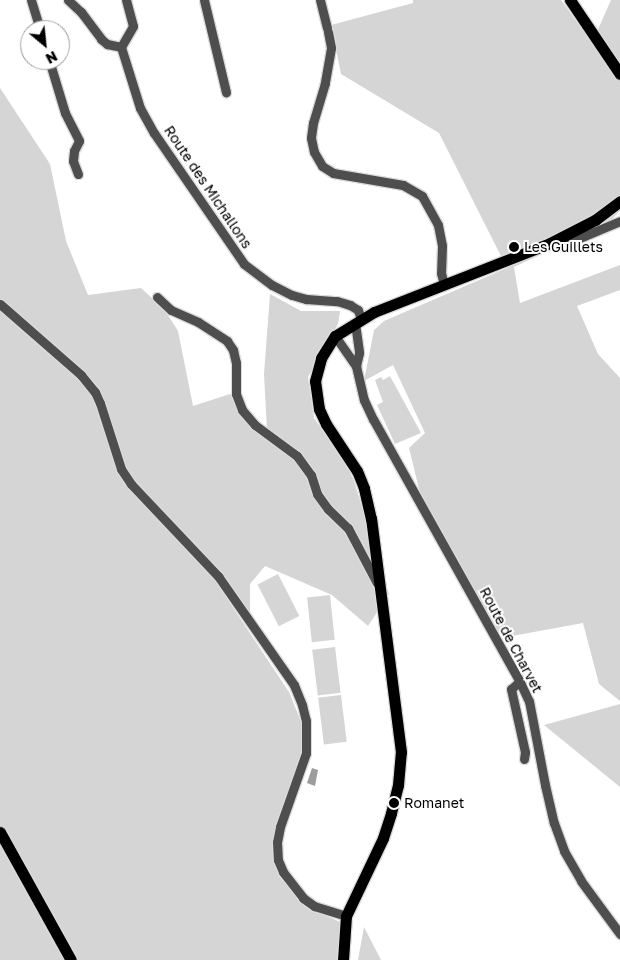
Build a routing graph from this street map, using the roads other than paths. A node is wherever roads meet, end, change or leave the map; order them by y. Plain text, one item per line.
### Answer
1 (31, 0) edge
2 (68, 0) edge
3 (126, 0) edge
4 (204, 0) edge
5 (320, 0) edge
6 (570, 0) edge
7 (37, 20) edge
8 (121, 47) junction
9 (52, 70) edge
10 (620, 74) edge
11 (226, 92) dead end
12 (78, 174) dead end
13 (620, 201) edge
14 (620, 221) edge
15 (550, 244) junction
16 (444, 284) junction
17 (156, 297) dead end
18 (0, 304) edge
19 (358, 321) junction
20 (335, 336) junction
21 (356, 366) junction
22 (381, 590) junction
23 (520, 681) junction
24 (524, 759) dead end
25 (0, 832) edge
26 (346, 916) junction
27 (620, 934) edge
28 (71, 960) edge
29 (343, 960) edge

1 - 7 street
2 - 8 street
3 - 8 street
4 - 11 street
5 - 16 street
6 - 10 main road
8 - 19 street, Route des Michallons
9 - 12 street
13 - 15 main road
14 - 15 street
15 - 16 main road
16 - 19 main road
17 - 22 street
18 - 26 street
19 - 20 main road
19 - 21 street, Route de Charvet
20 - 21 street, Route de Charvet
20 - 22 main road
21 - 23 street, Route de Charvet
22 - 26 main road
23 - 24 street
23 - 27 street, Route de Charvet
25 - 28 main road
26 - 29 main road

